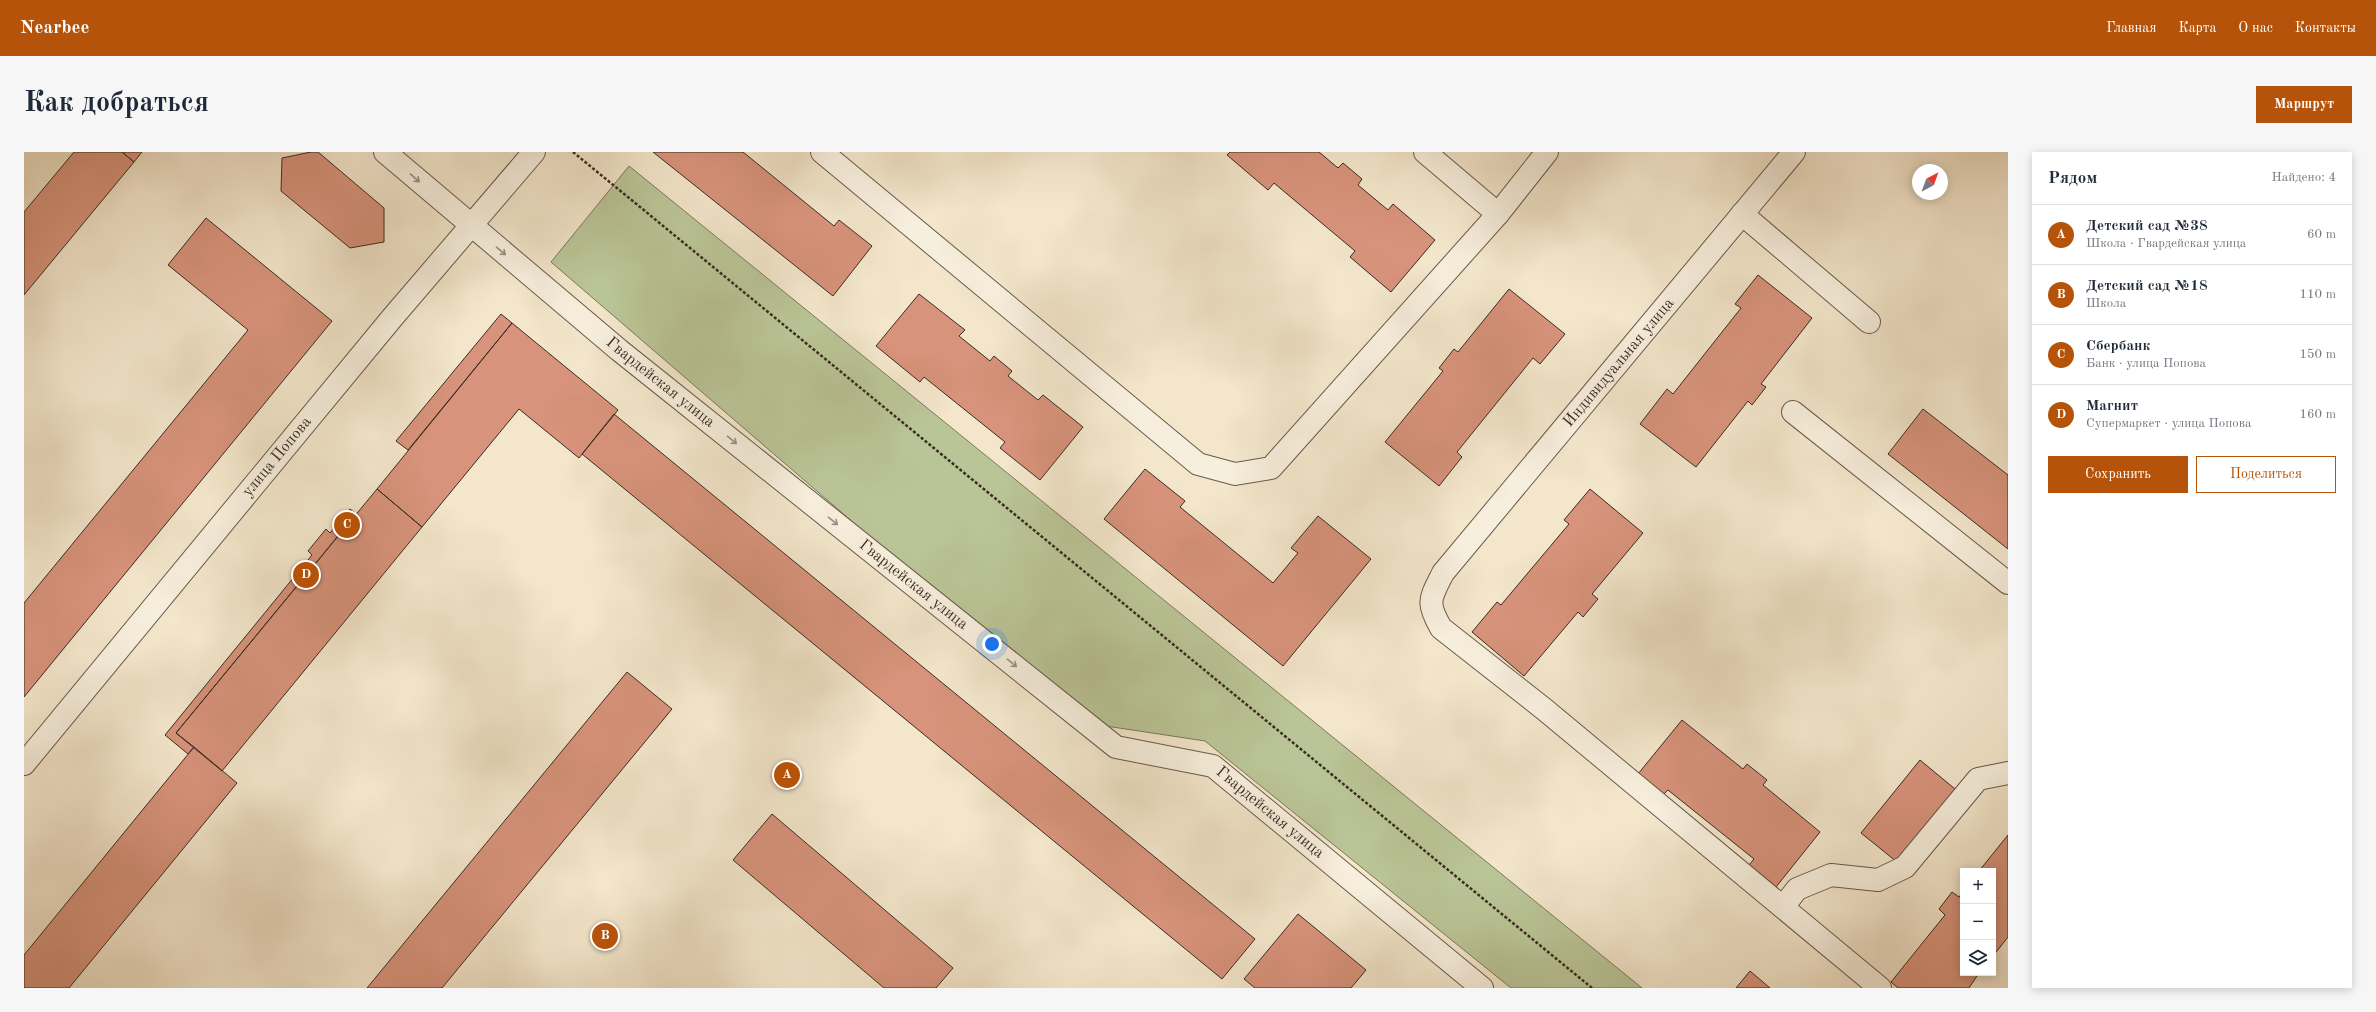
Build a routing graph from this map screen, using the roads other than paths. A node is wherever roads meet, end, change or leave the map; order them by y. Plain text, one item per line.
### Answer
1 (385, 152) edge
2 (534, 152) edge
3 (822, 152) edge
4 (1424, 152) edge
5 (1547, 152) edge
6 (1794, 152) edge
7 (1498, 214) junction
8 (1742, 214) junction
9 (471, 226) junction
10 (1869, 322) dead end
11 (1793, 412) dead end
12 (2008, 583) edge
13 (24, 764) edge
14 (2008, 773) edge
15 (1783, 907) junction
16 (1482, 988) edge
17 (1880, 988) edge

1 -> 9 street, Гвардейская улица
2 - 9 street, улица Попова
3 - 7 street
4 - 7 street
5 - 7 street
6 - 8 street, Индивидуальная улица
8 - 10 street
8 - 15 street, Индивидуальная улица
9 - 13 street, улица Попова
9 -> 16 street, Гвардейская улица
11 - 12 street
14 - 15 street
15 - 17 street, Индивидуальная улица

